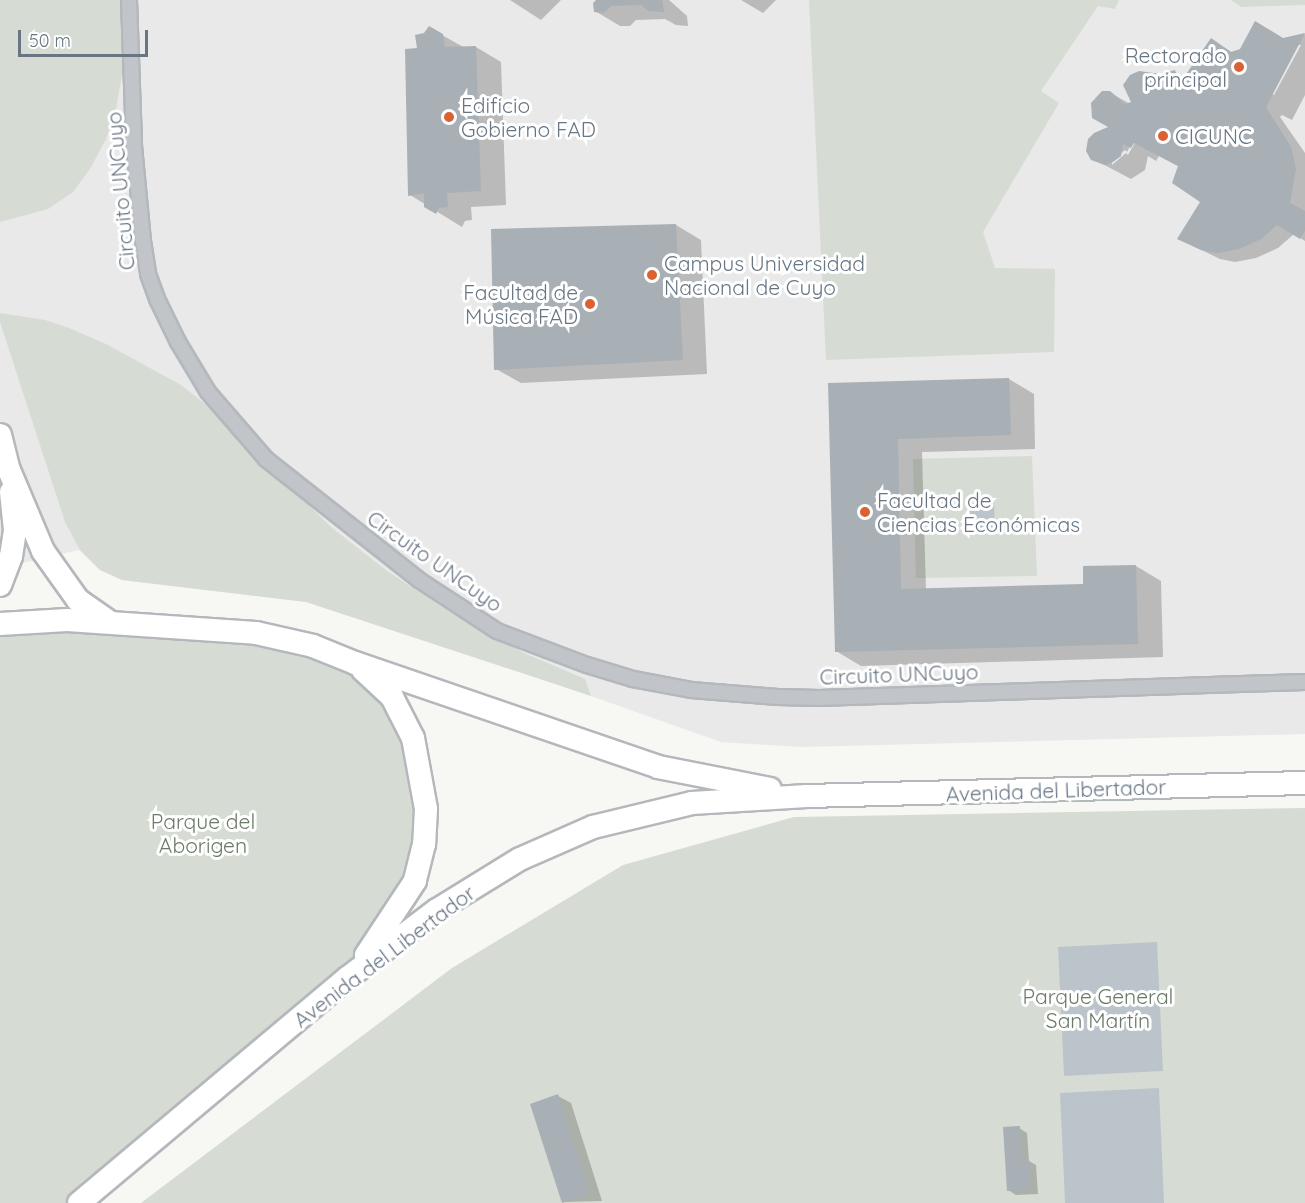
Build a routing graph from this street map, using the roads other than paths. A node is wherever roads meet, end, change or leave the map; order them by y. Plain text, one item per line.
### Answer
1 (129, 0) edge
2 (0, 435) edge
3 (9, 470) junction
4 (0, 585) edge
5 (109, 622) junction
6 (0, 624) edge
7 (354, 663) junction
8 (1305, 682) edge
9 (1305, 783) edge
10 (807, 796) junction
11 (346, 979) junction
12 (80, 1203) edge

1 - 8 street, Circuito UNCuyo
2 - 3 main road
3 - 4 main road
3 - 5 main road
5 - 6 main road, Avenida del Libertador
5 - 7 main road, Avenida del Libertador
7 - 10 main road, Avenida del Libertador
7 - 11 main road
9 - 10 main road, Avenida del Libertador
10 - 11 main road, Avenida del Libertador
11 - 12 main road, Avenida del Libertador

